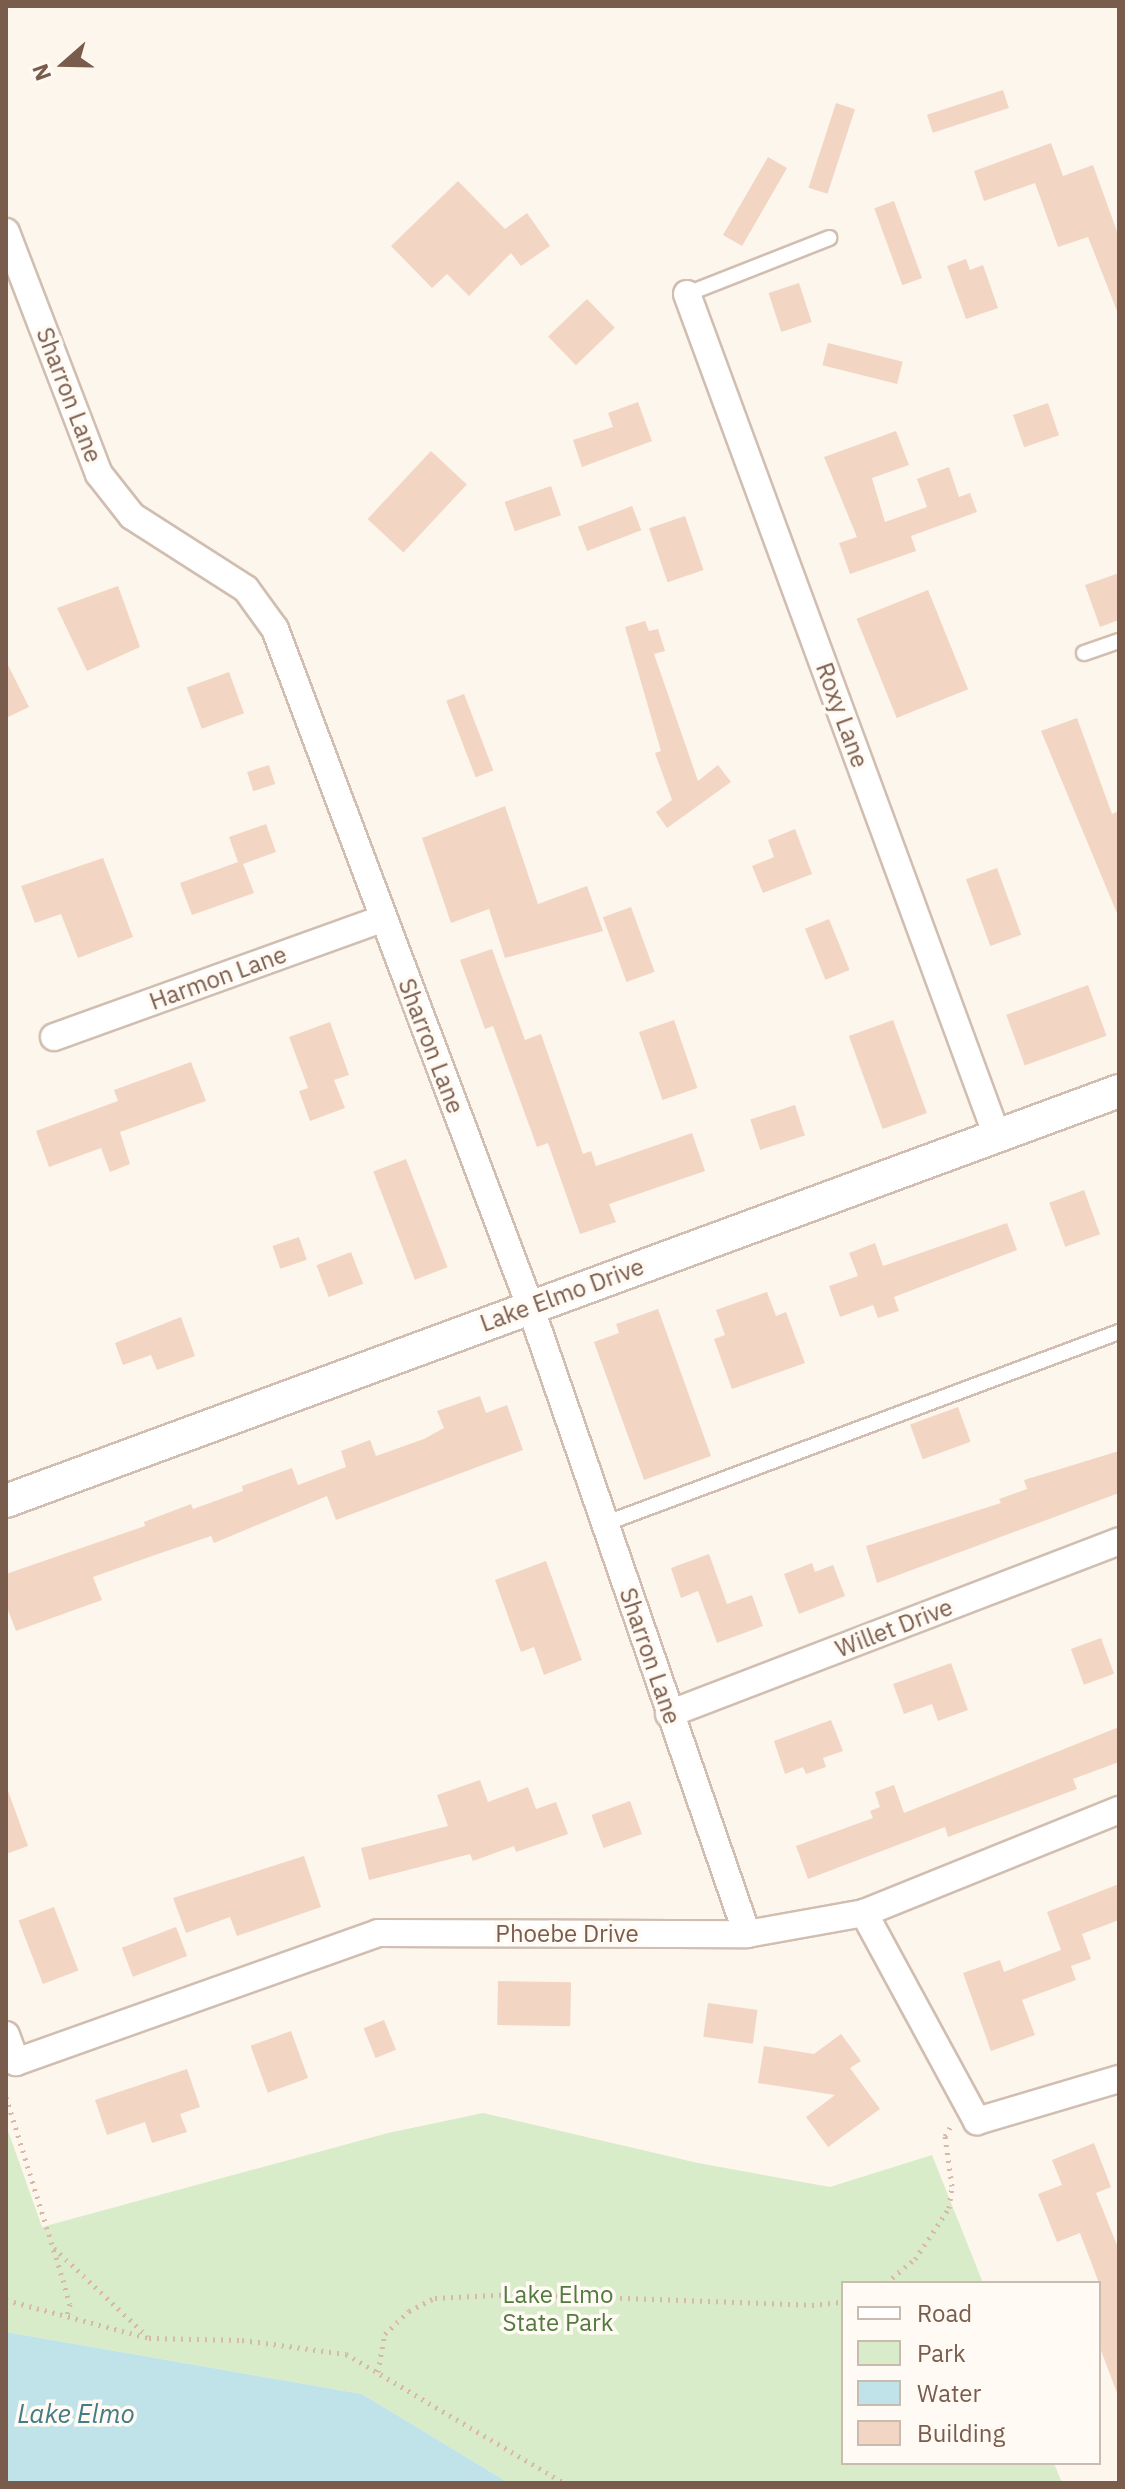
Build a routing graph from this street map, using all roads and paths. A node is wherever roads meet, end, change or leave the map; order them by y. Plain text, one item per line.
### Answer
1 (6, 232) edge
2 (829, 238) dead end
3 (687, 294) joint
4 (1119, 641) edge
5 (1084, 653) dead end
6 (382, 919) junction
7 (54, 1037) dead end
8 (1119, 1091) edge
9 (997, 1136) junction
10 (530, 1306) junction
11 (1119, 1332) edge
12 (6, 1501) edge
13 (604, 1524) junction
14 (1119, 1541) edge
15 (669, 1714) junction
16 (1119, 1810) edge
17 (864, 1913) junction
18 (747, 1934) junction
19 (6, 2035) edge
20 (1119, 2079) edge
21 (6, 2097) edge
22 (967, 2102) junction
23 (53, 2247) junction
24 (888, 2281) edge
25 (6, 2300) edge
26 (841, 2302) edge
27 (67, 2316) junction
28 (149, 2338) junction
29 (378, 2372) junction
30 (564, 2483) edge

1 - 6 street, Sharron Lane
2 - 3 lane
3 - 9 street, Roxy Lane
4 - 5 lane
6 - 7 street, Harmon Lane
6 - 10 street, Sharron Lane
8 - 9 street, Lake Elmo Drive
9 - 10 street, Lake Elmo Drive
10 - 12 street, Lake Elmo Drive
10 - 13 street, Sharron Lane
11 - 13 lane
13 - 15 street, Sharron Lane
14 - 15 street, Willet Drive
15 - 18 street, Sharron Lane
16 - 17 street, Phoebe Drive
17 - 18 street, Phoebe Drive
17 - 22 street
18 - 19 street, Phoebe Drive
20 - 22 street
21 - 23 path
22 - 24 path
23 - 27 path
23 - 28 path
25 - 27 path
26 - 29 path
27 - 28 path
28 - 29 path
29 - 30 path

